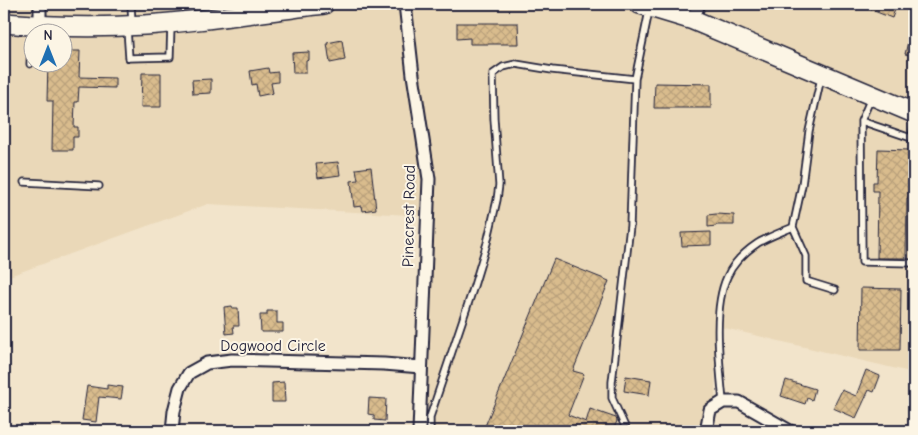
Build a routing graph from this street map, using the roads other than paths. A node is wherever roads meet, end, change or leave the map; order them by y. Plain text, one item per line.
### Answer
1 (40, 4) edge
2 (131, 4) edge
3 (324, 4) edge
4 (405, 4) edge
5 (645, 5) edge
6 (696, 12) edge
7 (4, 22) edge
8 (37, 22) edge
9 (172, 23) junction
10 (22, 24) edge
11 (72, 25) edge
12 (130, 26) junction
13 (822, 74) junction
14 (635, 79) junction
15 (872, 95) junction
16 (914, 113) edge
17 (861, 121) junction
18 (914, 128) edge
19 (912, 138) edge
20 (24, 182) dead end
21 (99, 186) dead end
22 (793, 227) junction
23 (914, 263) edge
24 (835, 290) dead end
25 (421, 367) junction
26 (722, 402) junction
27 (172, 431) edge
28 (419, 431) edge
29 (430, 431) edge
30 (627, 431) edge
31 (706, 431) edge
32 (790, 431) edge

1 - 8 street
2 - 12 lane
3 - 9 main road
4 - 25 street, Pinecrest Road
5 - 6 main road
5 - 14 lane
6 - 13 main road
7 - 10 main road
9 - 12 main road
9 - 12 lane
11 - 12 main road
13 - 15 main road
13 - 22 lane
14 - 29 lane
14 - 30 lane
15 - 16 main road
15 - 17 lane
17 - 19 lane
17 - 23 lane
18 - 19 lane
20 - 21 lane
22 - 24 lane
22 - 26 lane
25 - 27 street, Dogwood Circle
25 - 28 street, Pinecrest Road
26 - 31 street
26 - 32 street

